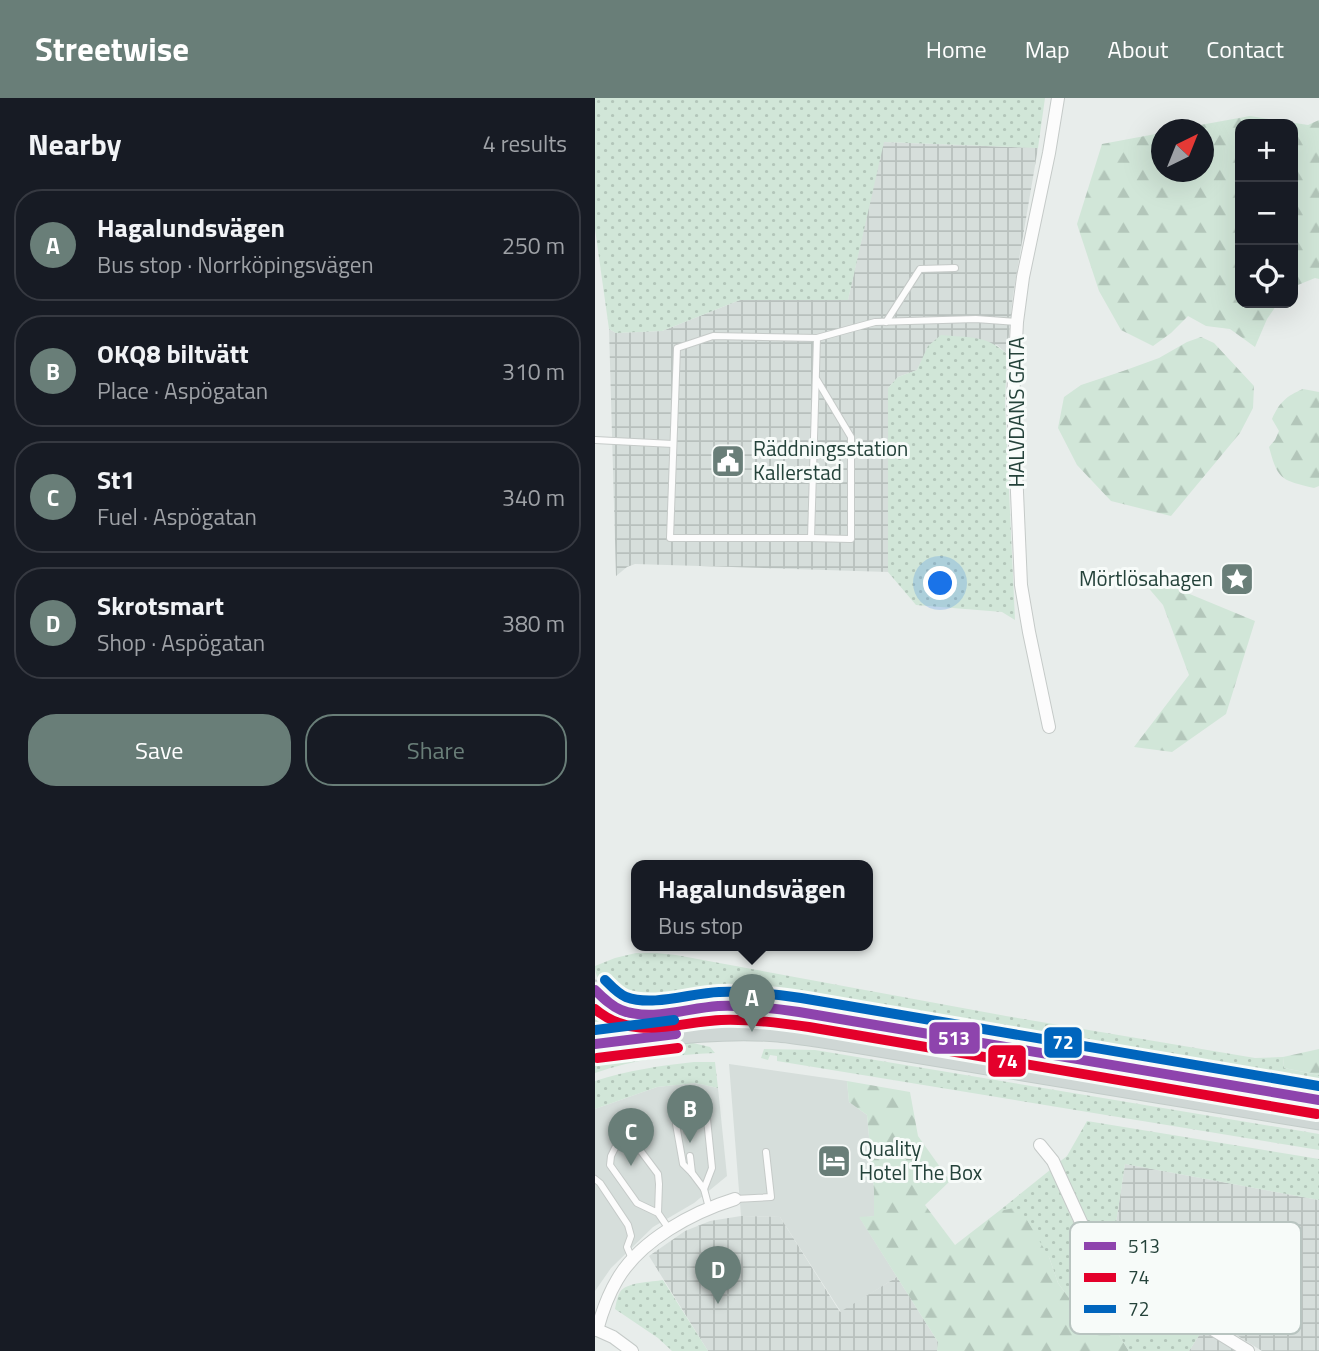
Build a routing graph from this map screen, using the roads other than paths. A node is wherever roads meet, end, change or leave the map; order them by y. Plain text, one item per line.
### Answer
1 (1058, 98) edge
2 (955, 268) dead end
3 (886, 322) junction
4 (1017, 322) junction
5 (817, 338) junction
6 (816, 379) junction
7 (595, 440) edge
8 (673, 444) junction
9 (811, 538) junction
10 (1049, 727) dead end
11 (595, 990) edge
12 (595, 1044) edge
13 (1319, 1100) edge
14 (685, 1112) junction
15 (1319, 1120) edge
16 (687, 1131) dead end
17 (1040, 1145) dead end
18 (766, 1152) dead end
19 (690, 1156) dead end
20 (692, 1173) junction
21 (595, 1179) edge
22 (704, 1189) junction
23 (735, 1199) joint
24 (709, 1208) junction
25 (658, 1213) junction
26 (1081, 1222) edge
27 (670, 1229) junction
28 (632, 1261) junction
29 (596, 1329) edge
30 (1221, 1334) edge
31 (632, 1351) edge
32 (1248, 1351) edge

1 - 4 street, HALVDANS GATA
2 - 3 lane
3 - 4 lane
3 - 5 lane
4 - 10 street, HALVDANS GATA
5 - 6 lane
5 - 8 lane
6 - 9 lane
6 - 9 lane
7 - 8 lane
8 - 9 lane
11 - 13 main road
12 - 15 main road
14 - 16 lane
14 - 20 lane
14 - 22 lane
17 - 26 street
18 - 23 lane
19 - 20 lane
20 - 22 lane
21 - 28 lane
22 - 24 lane
23 - 24 street
24 - 27 street
25 - 25 lane
25 - 27 lane
27 - 28 street
28 - 29 street
29 - 31 street
30 - 32 street

